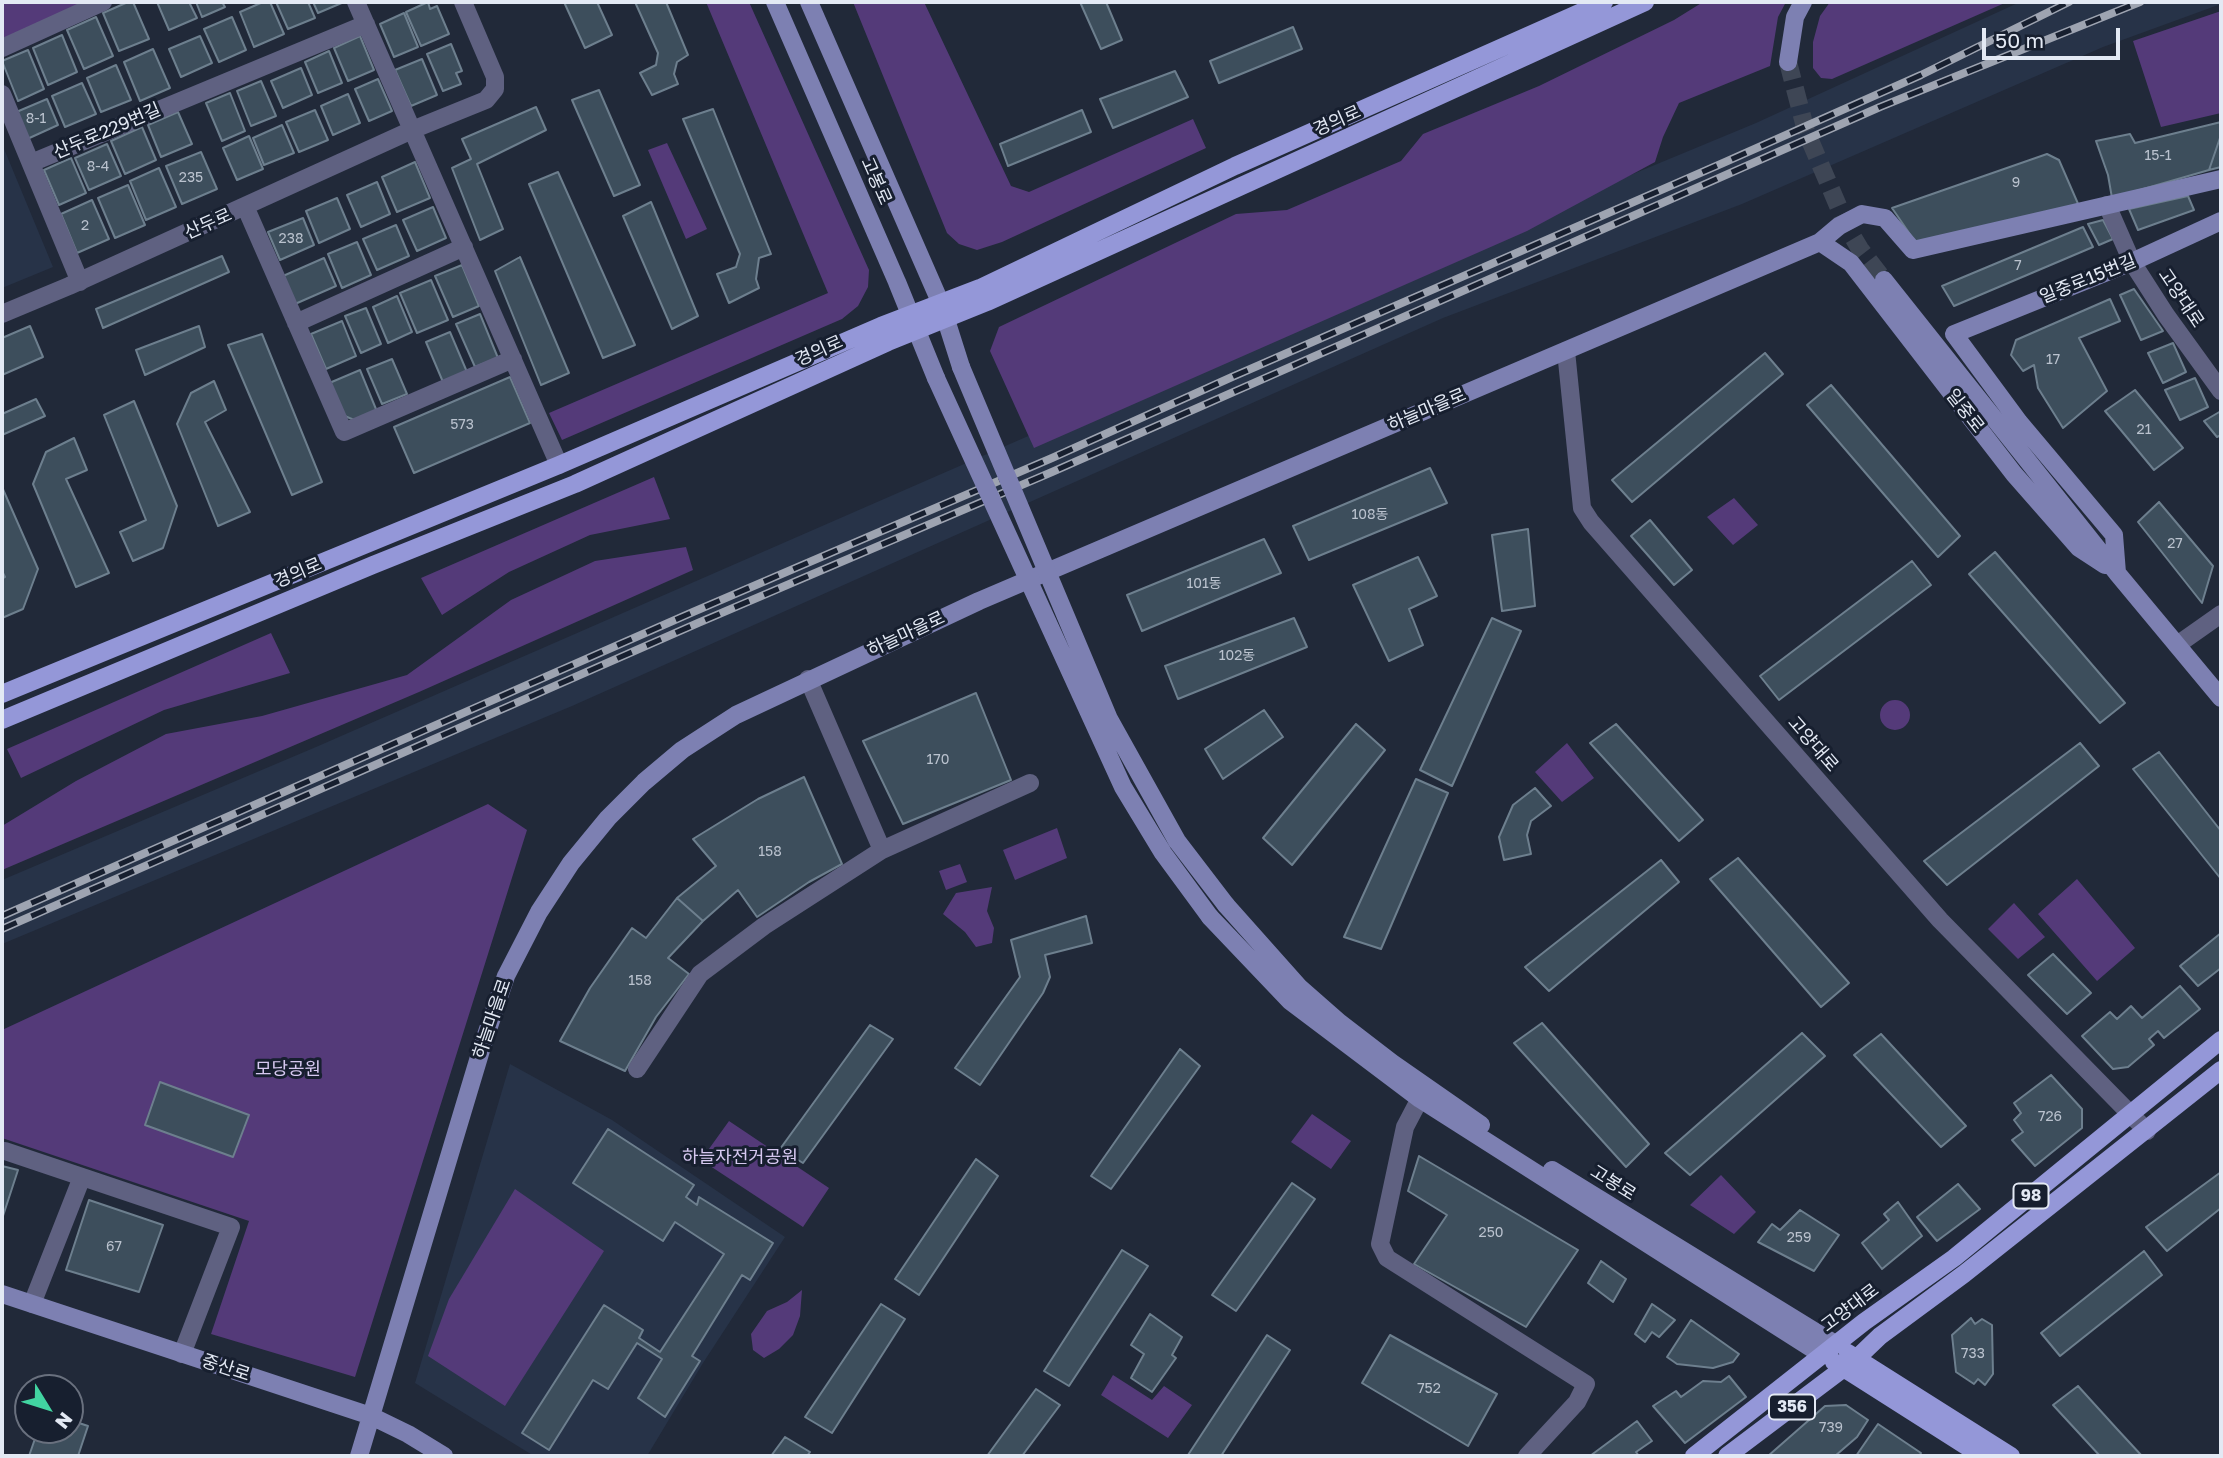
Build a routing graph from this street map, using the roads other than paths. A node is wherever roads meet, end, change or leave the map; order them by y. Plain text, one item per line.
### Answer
1 (103, 2) edge
2 (356, 2) edge
3 (463, 2) edge
4 (775, 2) edge
5 (809, 2) edge
6 (1604, 2) edge
7 (1645, 2) edge
8 (1803, 2) edge
9 (366, 23) junction
10 (2, 48) edge
11 (1788, 62) tunnel mouth
12 (2, 94) edge
13 (412, 130) junction
14 (31, 163) junction
15 (2221, 178) edge
16 (2107, 205) junction
17 (245, 206) junction
18 (2221, 221) edge
19 (1820, 242) junction
20 (464, 247) junction
21 (2132, 262) junction
22 (1884, 280) tunnel mouth
23 (80, 282) junction
24 (943, 312) junction
25 (2, 314) edge
26 (296, 323) junction
27 (912, 323) junction
28 (1954, 334) joint
29 (1566, 351) junction
30 (513, 359) junction
31 (2221, 391) edge
32 (559, 465) junction
33 (2118, 573) junction
34 (2221, 614) edge
35 (2177, 645) junction
36 (808, 679) junction
37 (2, 694) edge
38 (2221, 698) edge
39 (2, 720) edge
40 (1030, 783) dead end
41 (882, 850) junction
42 (2221, 1041) edge
43 (637, 1069) dead end
44 (2221, 1070) edge
45 (1423, 1093) junction
46 (2129, 1115) junction
47 (2147, 1131) junction
48 (5, 1151) dead end
49 (82, 1177) junction
50 (2, 1294) edge
51 (32, 1304) junction
52 (1829, 1350) junction
53 (182, 1354) junction
54 (1850, 1363) junction
55 (371, 1416) junction
56 (359, 1456) edge
57 (444, 1456) edge
58 (1527, 1456) edge
59 (1694, 1456) edge
60 (1727, 1456) edge
61 (1982, 1456) edge
62 (2011, 1456) edge

1 - 10 street
2 - 9 street
3 - 13 street, 산두로
4 - 27 main road, 고봉로
5 - 24 main road, 고봉로
6 - 24 main road, 경의로
7 - 24 main road, 경의로
8 - 11 main road
9 - 13 street
9 - 14 street, 산두로229번길
12 - 14 street, 산두로229번길
13 - 17 street, 산두로
13 - 20 street
14 - 23 street, 산두로229번길
15 - 16 main road
16 - 19 main road, 하늘마을로
16 - 21 street, 고양대로
17 - 23 street, 산두로
17 - 26 street
18 - 21 main road, 일중로15번길
19 - 29 main road, 하늘마을로
19 - 33 main road, 일중로
20 - 26 street
20 - 30 street
21 - 28 main road, 일중로15번길
21 - 31 street, 고양대로
22 - 33 main road, 일중로
23 - 25 street, 산두로
24 - 27 main road, 경의로
24 - 45 main road, 고봉로, bridge
26 - 30 street
27 - 32 main road, 경의로
27 - 39 main road, 경의로
27 - 45 main road, 고봉로, bridge
28 - 33 main road, 일중로
29 - 36 main road, 하늘마을로
29 - 46 street, 고양대로
30 - 32 street
32 - 37 main road, 경의로
33 - 35 main road, 일중로
34 - 35 street
35 - 38 main road, 일중로
36 - 41 street
36 - 55 main road, 하늘마을로
40 - 41 street
41 - 43 street
42 - 46 main road, 고양대로 / 98
44 - 47 main road, 98
45 - 52 main road, 고봉로
45 - 58 street
46 - 47 street, 고양대로
46 - 52 main road, 고양대로 / 98
47 - 54 main road, 98
48 - 49 street
49 - 51 street
49 - 53 street
50 - 51 main road, 중산로
51 - 53 main road, 중산로
52 - 54 main road, 고봉로
52 - 59 main road, 고양대로 / 98
53 - 55 main road, 중산로
54 - 60 main road, 356
54 - 61 main road, 고봉로
54 - 62 main road, 고봉로
55 - 56 main road, 하늘마을로
55 - 57 main road, 중산로

